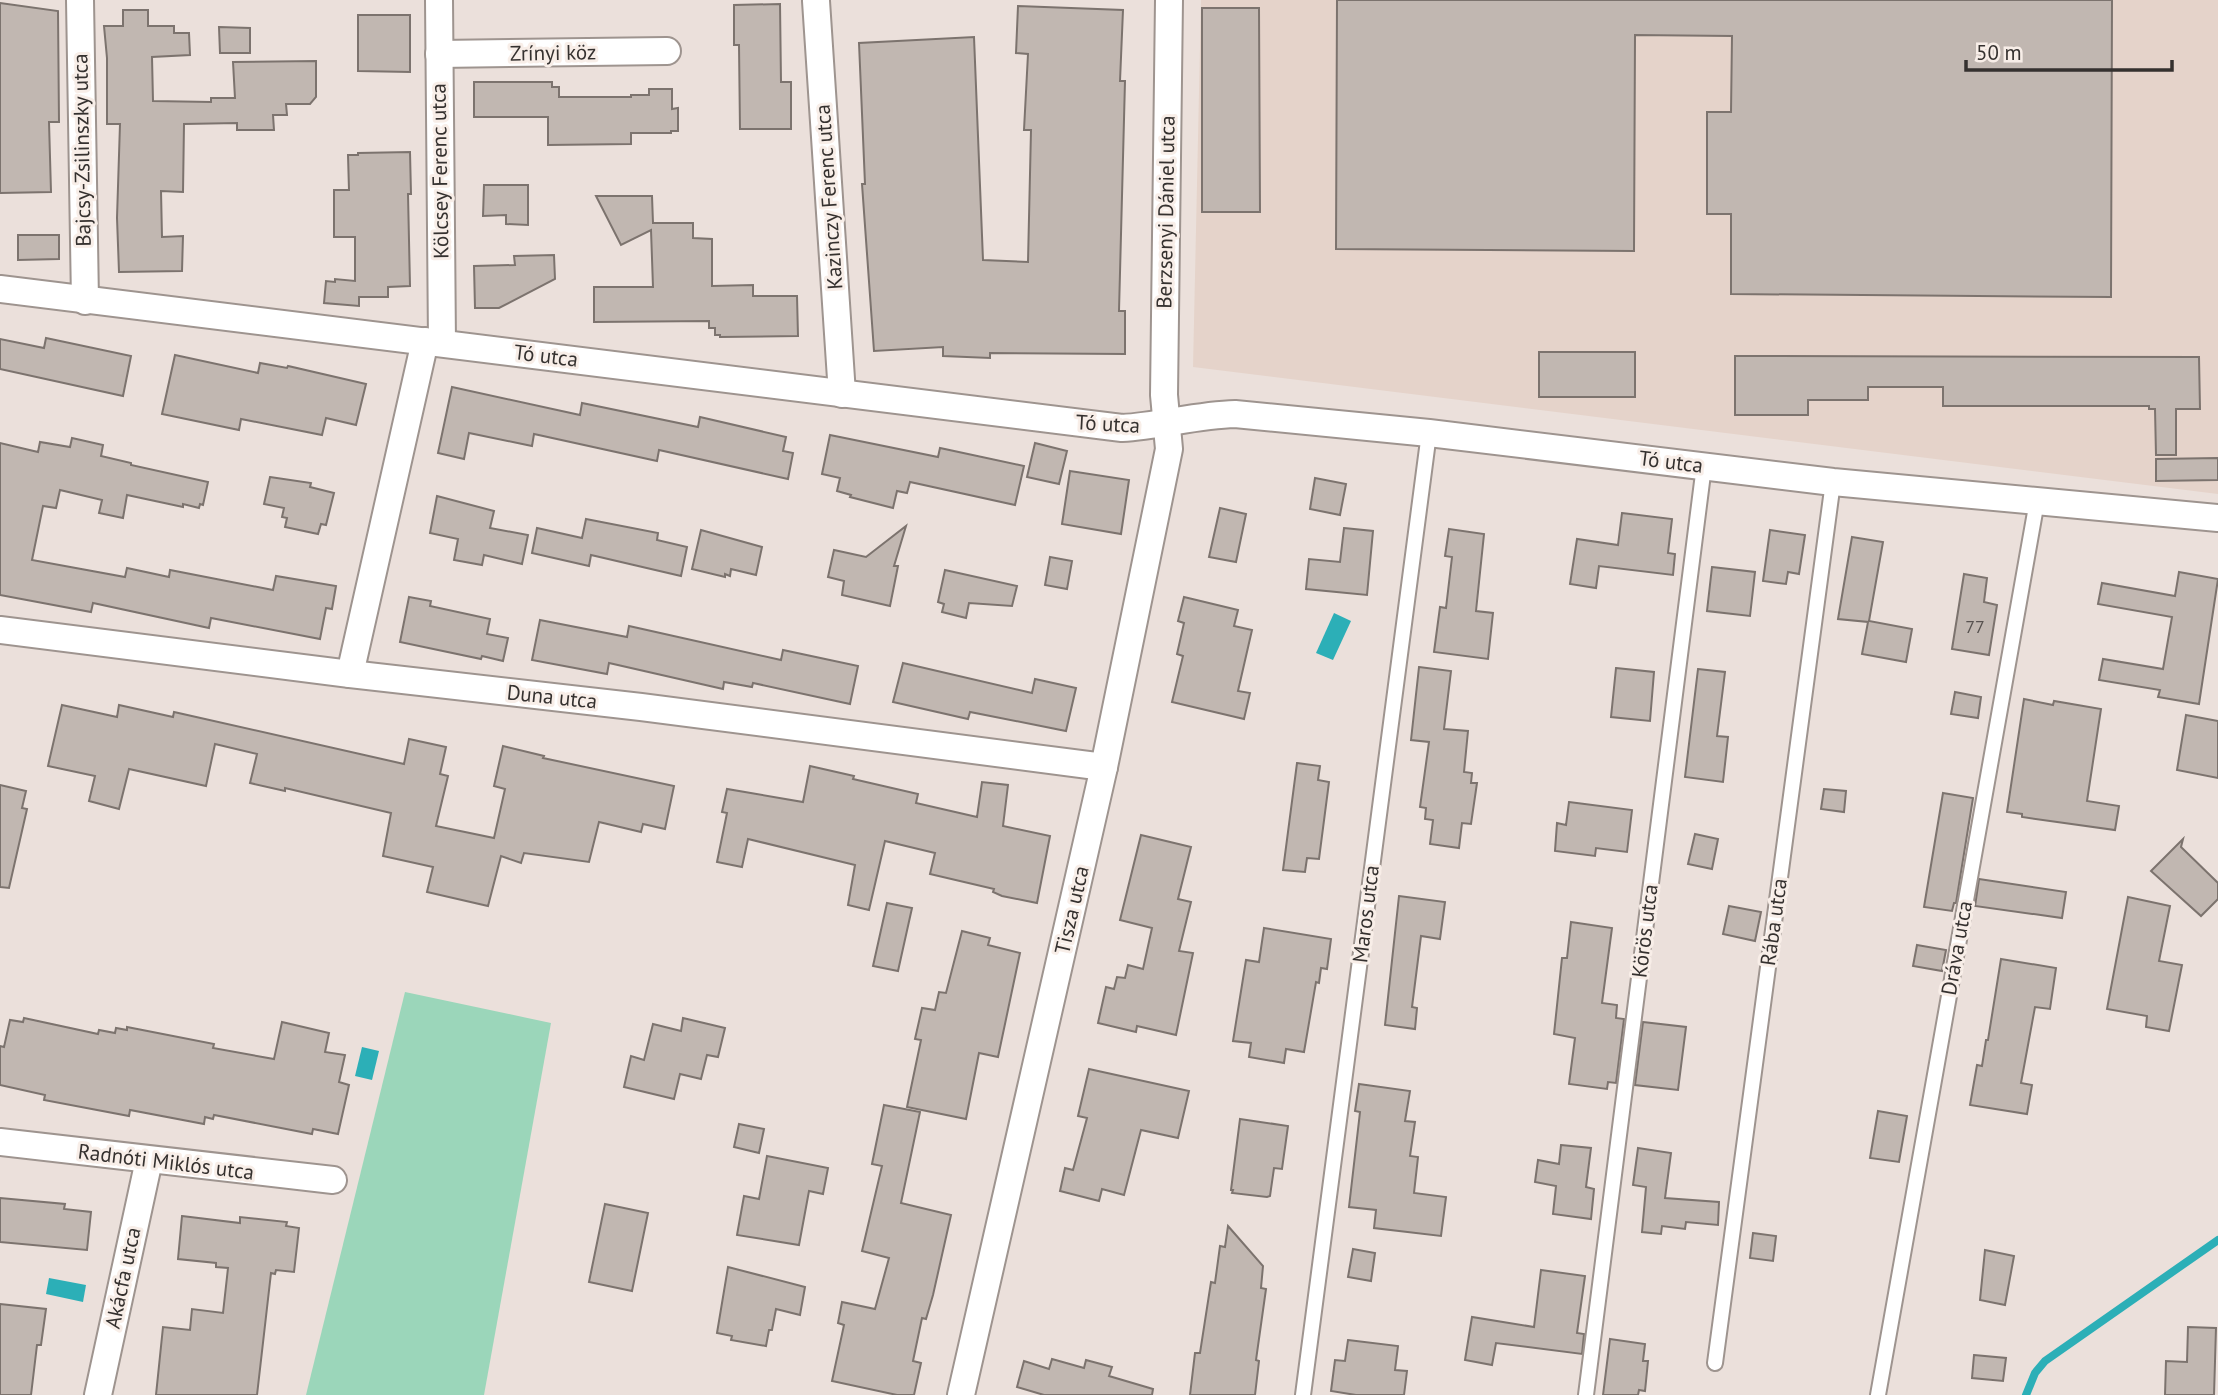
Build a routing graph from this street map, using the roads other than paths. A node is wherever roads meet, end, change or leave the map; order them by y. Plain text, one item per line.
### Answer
1 (79, 0) edge
2 (439, 0) edge
3 (1169, 0) edge
4 (816, 1) edge
5 (667, 51) dead end
6 (439, 54) junction
7 (0, 289) edge
8 (85, 300) junction
9 (433, 342) junction
10 (842, 394) junction
11 (1167, 423) junction
12 (1429, 433) junction
13 (1704, 466) junction
14 (1833, 482) junction
15 (2037, 501) junction
16 (2218, 518) edge
17 (0, 630) edge
18 (350, 674) junction
19 (1104, 767) junction
20 (0, 1142) edge
21 (149, 1160) junction
22 (333, 1180) dead end
23 (1715, 1363) dead end
24 (98, 1395) edge
25 (961, 1395) edge
26 (1303, 1395) edge
27 (1586, 1395) edge
28 (1878, 1395) edge

1 - 8 street, Bajcsy-Zsilinszky utca
2 - 6 street, Kölcsey Ferenc utca
3 - 11 street, Berzsenyi Dániel utca
4 - 10 street, Kazinczy Ferenc utca
5 - 6 street, Zrínyi köz
6 - 9 street, Kölcsey Ferenc utca
7 - 8 street, Tó utca
8 - 9 street, Tó utca
9 - 10 street, Tó utca
9 - 18 street, Kölcsey Ferenc utca
10 - 11 street, Tó utca
11 - 12 street, Tó utca
11 - 19 street, Tisza utca
12 - 13 street, Tó utca
12 - 26 lane, Maros utca
13 - 14 street, Tó utca
13 - 27 lane, Körös utca
14 - 15 street, Tó utca
14 - 23 lane, Rába utca
15 - 16 street, Tó utca
15 - 28 lane, Dráva utca
17 - 18 street, Duna utca
18 - 19 street, Duna utca
19 - 25 street, Tisza utca
20 - 21 street, Radnóti Miklós utca
21 - 22 street, Radnóti Miklós utca
21 - 24 street, Akácfa utca

